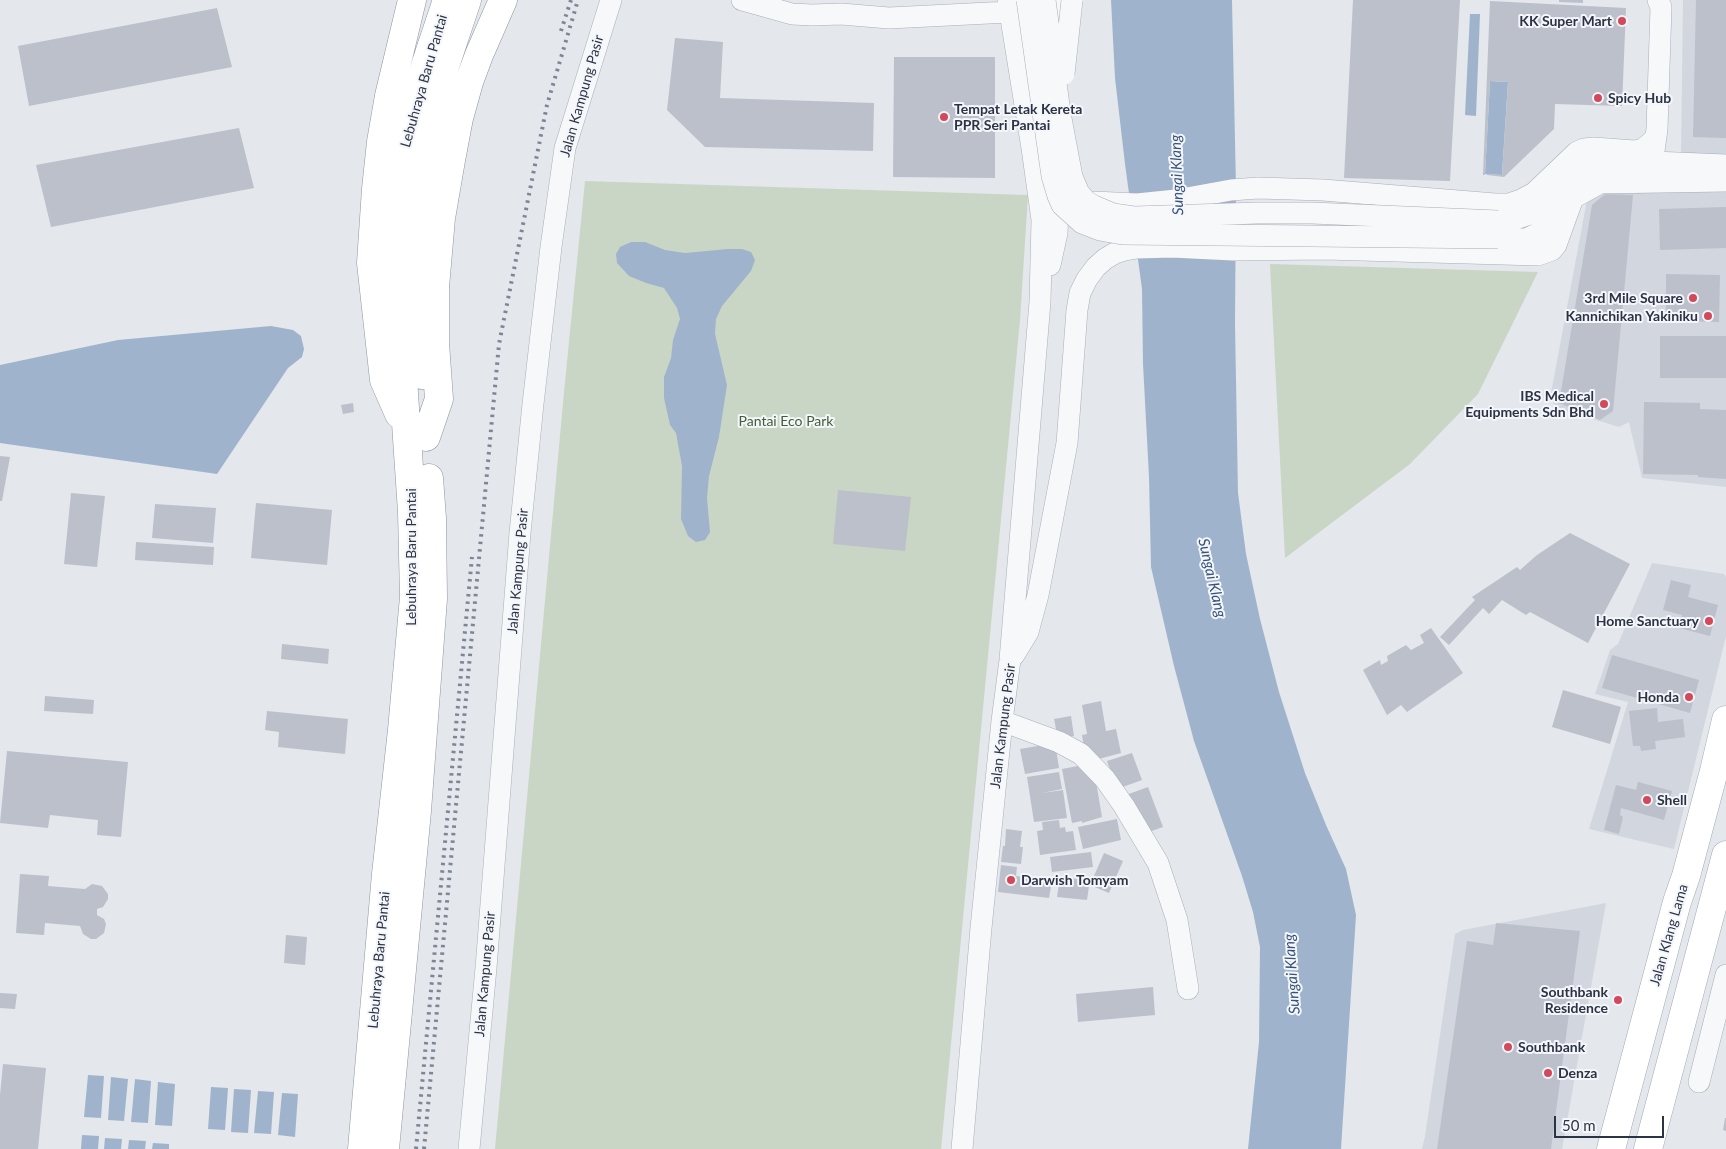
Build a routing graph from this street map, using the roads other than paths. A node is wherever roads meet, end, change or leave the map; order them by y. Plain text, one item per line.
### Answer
1 (412, 0) edge
2 (447, 0) edge
3 (467, 0) edge
4 (503, 0) edge
5 (611, 0) edge
6 (742, 0) edge
7 (974, 0) edge
8 (1035, 0) edge
9 (1046, 0) edge
10 (1057, 0) edge
11 (1072, 0) edge
12 (1658, 0) edge
13 (1014, 4) edge
14 (951, 14) junction
15 (1061, 55) junction
16 (1060, 113) junction
17 (1656, 138) junction
18 (415, 149) junction
19 (1653, 162) junction
20 (1726, 165) edge
21 (1726, 180) edge
22 (1356, 193) junction
23 (1395, 196) junction
24 (1573, 198) junction
25 (1086, 201) junction
26 (1498, 230) junction
27 (1148, 234) junction
28 (1172, 247) junction
29 (1350, 250) junction
30 (1391, 251) junction
31 (1040, 302) junction
32 (417, 437) junction
33 (1010, 660) junction
34 (1726, 720) edge
35 (1002, 721) junction
36 (1726, 856) edge
37 (1726, 975) edge
38 (1188, 989) dead end
39 (1698, 1082) dead end
40 (362, 1149) edge
41 (385, 1149) edge
42 (469, 1149) edge
43 (962, 1149) edge
44 (1612, 1149) edge
45 (1648, 1149) edge

1 - 32 main road
2 - 18 main road, Lebuhraya Baru Pantai
3 - 18 main road, Lebuhraya Baru Pantai
4 - 32 main road
5 - 42 street, Jalan Kampung Pasir
6 - 14 street
7 - 14 street
8 - 13 street
9 - 16 street, bridge
10 - 15 street
11 - 16 street, bridge
12 - 17 street
13 - 14 street
13 - 15 street
13 - 27 street, bridge
13 - 31 street
15 - 31 street
16 - 25 street, bridge
17 - 19 street
17 - 23 street
18 - 32 main road, Lebuhraya Baru Pantai
19 - 20 street
19 - 26 street
21 - 24 street
22 - 23 street
22 - 25 street
22 - 29 street
23 - 30 street
24 - 26 street
24 - 30 street
25 - 26 street, bridge
26 - 27 street, bridge
27 - 28 street
28 - 29 street
28 - 33 street
29 - 30 street
31 - 33 street, Jalan Kampung Pasir
32 - 40 main road, Lebuhraya Baru Pantai
32 - 41 main road, Lebuhraya Baru Pantai
33 - 35 street, Jalan Kampung Pasir
34 - 44 main road, Jalan Klang Lama
35 - 38 street
35 - 43 street, Jalan Kampung Pasir
36 - 45 main road
37 - 39 street

